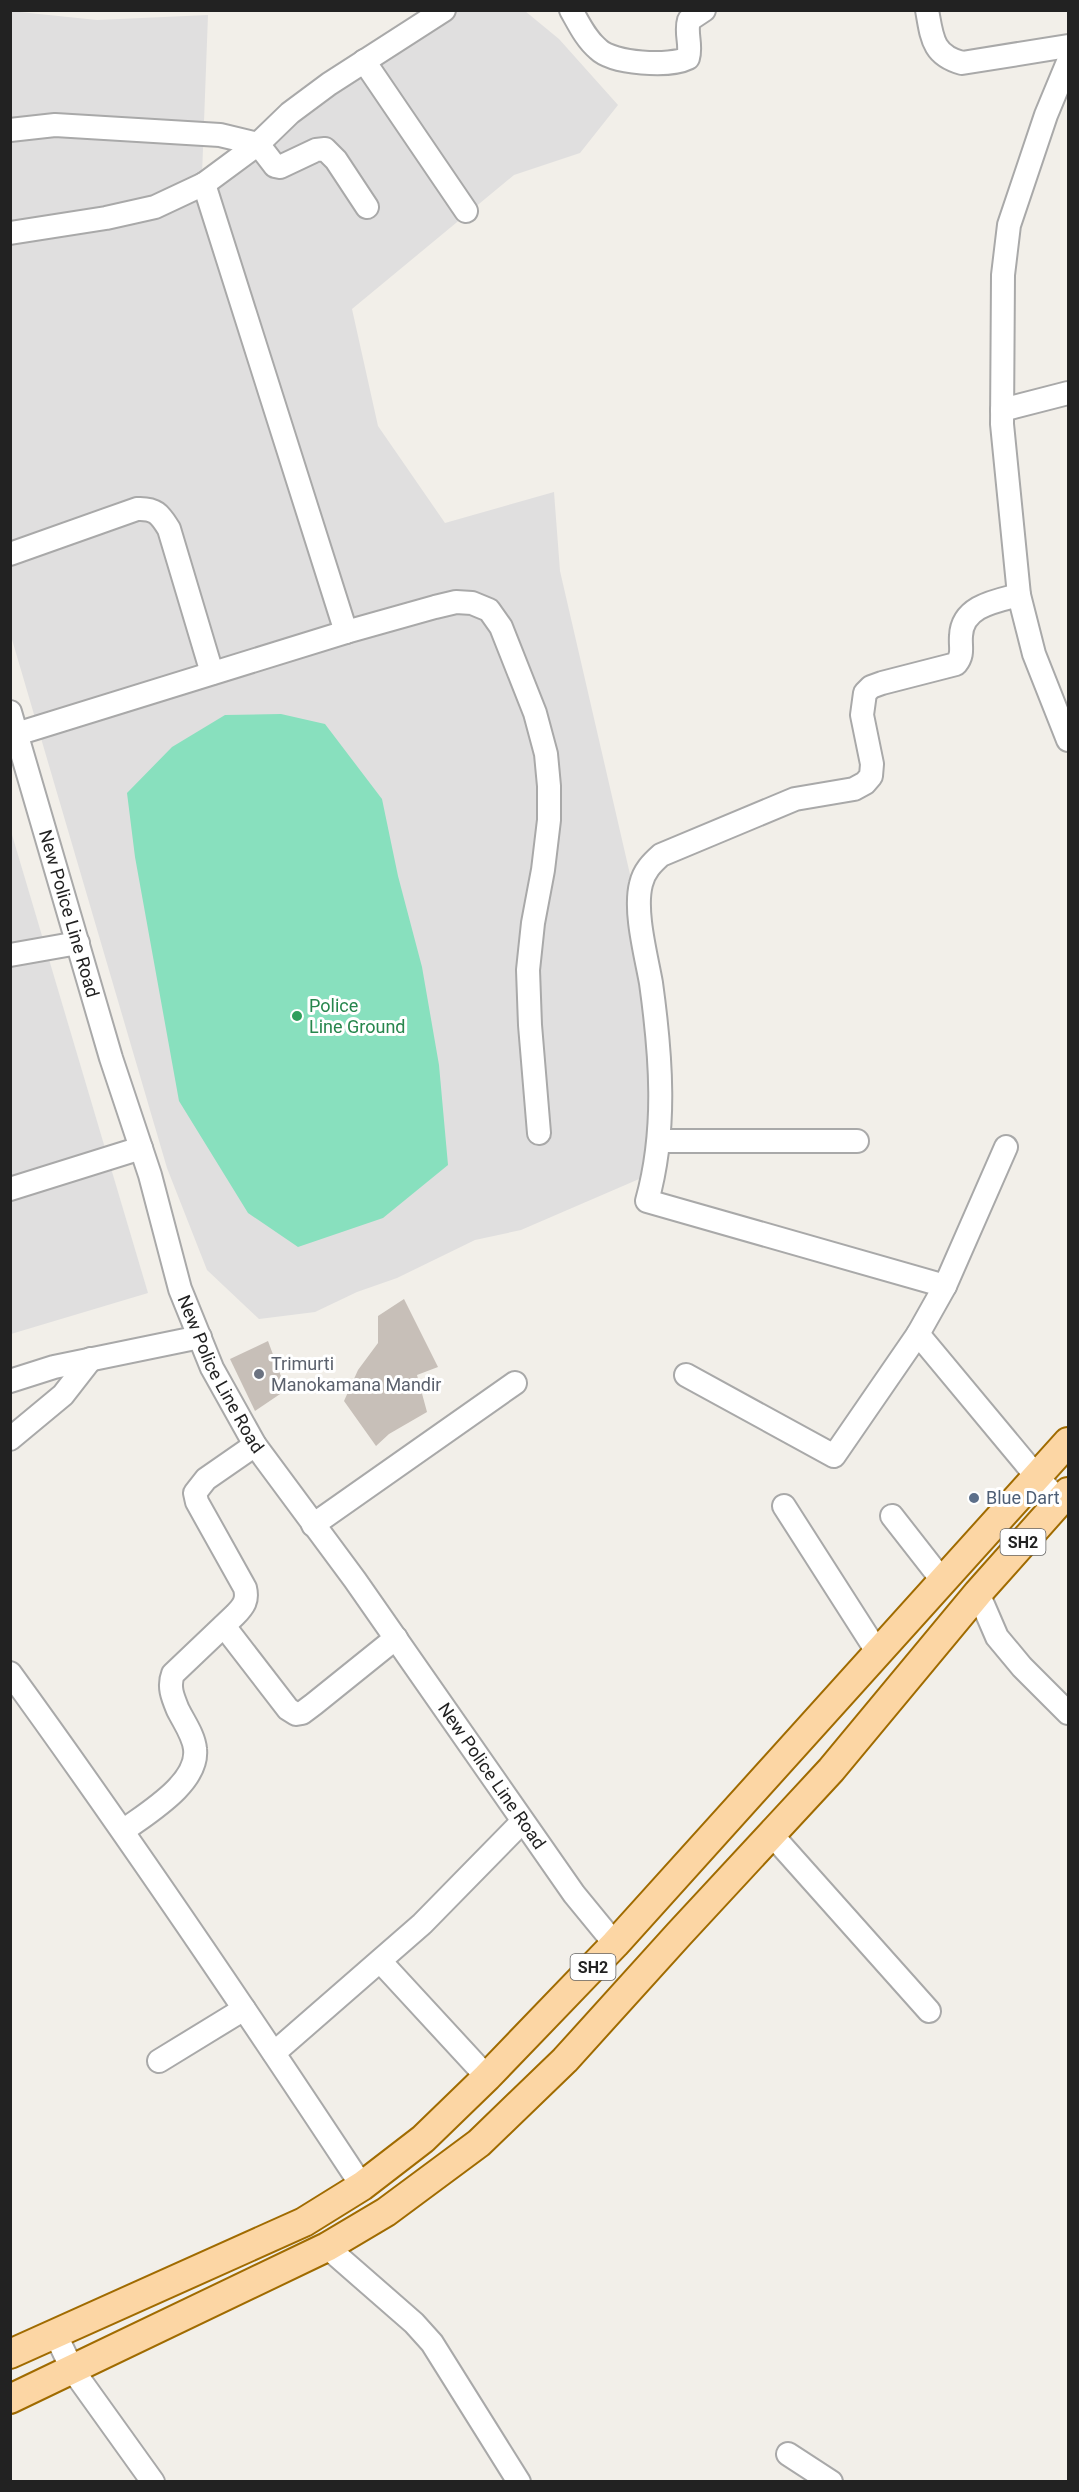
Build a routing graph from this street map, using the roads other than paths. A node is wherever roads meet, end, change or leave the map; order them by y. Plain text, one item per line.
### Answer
1 (444, 10) edge
2 (571, 10) edge
3 (704, 10) edge
4 (927, 10) edge
5 (1068, 46) edge
6 (364, 61) junction
7 (1068, 62) edge
8 (10, 130) edge
9 (258, 144) junction
10 (204, 184) junction
11 (367, 207) dead end
12 (466, 211) dead end
13 (10, 233) edge
14 (1068, 393) edge
15 (1002, 410) junction
16 (10, 554) edge
17 (1019, 595) junction
18 (346, 632) junction
19 (212, 673) junction
20 (13, 727) edge
21 (1068, 740) edge
22 (78, 943) junction
23 (10, 955) edge
24 (539, 1133) dead end
25 (659, 1141) junction
26 (857, 1141) dead end
27 (1006, 1147) dead end
28 (141, 1148) junction
29 (10, 1190) edge
30 (945, 1286) junction
31 (918, 1334) junction
32 (200, 1337) junction
33 (92, 1359) junction
34 (686, 1375) dead end
35 (10, 1381) edge
36 (514, 1383) dead end
37 (10, 1439) edge
38 (1068, 1442) edge
39 (255, 1445) junction
40 (1037, 1477) junction
41 (1064, 1496) edge
42 (784, 1506) dead end
43 (892, 1516) dead end
44 (313, 1525) junction
45 (942, 1580) junction
46 (978, 1593) junction
47 (224, 1626) junction
48 (396, 1638) junction
49 (878, 1653) junction
50 (10, 1673) edge
51 (1068, 1713) edge
52 (522, 1822) junction
53 (123, 1831) junction
54 (772, 1835) junction
55 (615, 1944) junction
56 (380, 1961) junction
57 (244, 2008) junction
58 (929, 2011) dead end
59 (274, 2053) junction
60 (159, 2061) dead end
61 (487, 2077) junction
62 (362, 2186) junction
63 (327, 2247) junction
64 (55, 2333) junction
65 (10, 2354) edge
66 (72, 2369) junction
67 (10, 2399) edge
68 (788, 2454) dead end
69 (153, 2481) edge
70 (519, 2481) edge
71 (831, 2481) edge

1 - 6 street
2 - 3 street
4 - 5 street
6 - 9 street
6 - 12 street
7 - 15 street
8 - 9 street
9 - 10 street
9 - 11 street
10 - 13 street
10 - 18 street
14 - 15 street
15 - 17 street
16 - 19 street
17 - 21 street
17 - 25 street
18 - 19 street
18 - 24 street
19 - 20 street
20 - 22 street, New Police Line Road
22 - 23 street
22 - 28 street, New Police Line Road
25 - 26 street
25 - 30 street
27 - 30 street
28 - 29 street
28 - 32 street, New Police Line Road
30 - 31 street
31 - 34 street
31 - 40 street
32 - 33 street
32 - 39 street, New Police Line Road
33 - 35 street
33 - 37 street
36 - 44 street
38 - 40 main road, SH2
39 - 44 street, New Police Line Road
39 - 47 street
40 - 41 street
40 - 45 main road, SH2
41 - 46 main road, SH2
42 - 49 street
43 - 45 street
44 - 48 street, New Police Line Road
45 - 49 main road, SH2
46 - 51 street
46 - 54 main road, SH2
47 - 48 street
47 - 53 street
48 - 52 street, New Police Line Road
49 - 55 main road, SH2
50 - 53 street
52 - 55 street, New Police Line Road
52 - 56 street
53 - 57 street
54 - 58 street
54 - 63 main road, SH2
55 - 61 main road, SH2
56 - 59 street
56 - 61 street
57 - 59 street
57 - 60 street
59 - 62 street
61 - 62 main road, SH2
62 - 64 main road, SH2
63 - 66 main road, SH2
63 - 70 street
64 - 65 main road, SH2
64 - 66 street
66 - 67 main road, SH2
66 - 69 street
68 - 71 street

